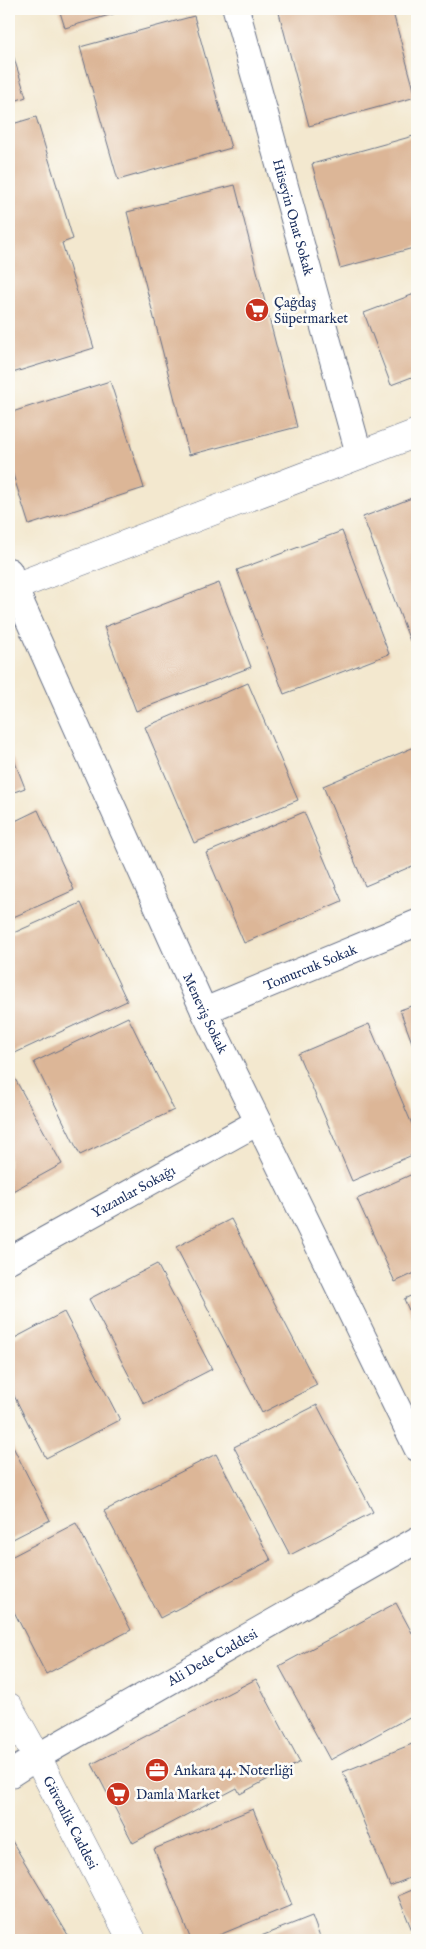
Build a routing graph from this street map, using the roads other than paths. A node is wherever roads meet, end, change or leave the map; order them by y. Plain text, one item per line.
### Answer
1 (236, 9) edge
2 (417, 432) edge
3 (359, 454) junction
4 (10, 582) edge
5 (417, 923) edge
6 (204, 1011) junction
7 (258, 1122) junction
8 (9, 1260) edge
9 (417, 1448) edge
10 (417, 1540) edge
11 (9, 1707) edge
12 (37, 1757) junction
13 (9, 1775) edge
14 (132, 1940) edge

1 - 3 street, Hüseyin Onat Sokak
2 - 3 main road
3 - 4 main road
4 - 6 street, Meneviş Sokak
5 - 6 street, Tomurcuk Sokak
6 - 7 street, Meneviş Sokak
7 - 8 street, Yazanlar Sokağı
7 - 9 street, Meneviş Sokak
10 - 12 street, Ali Dede Caddesi
11 - 12 main road, Güvenlik Caddesi
12 - 13 street, Ali Dede Caddesi
12 - 14 main road, Güvenlik Caddesi

